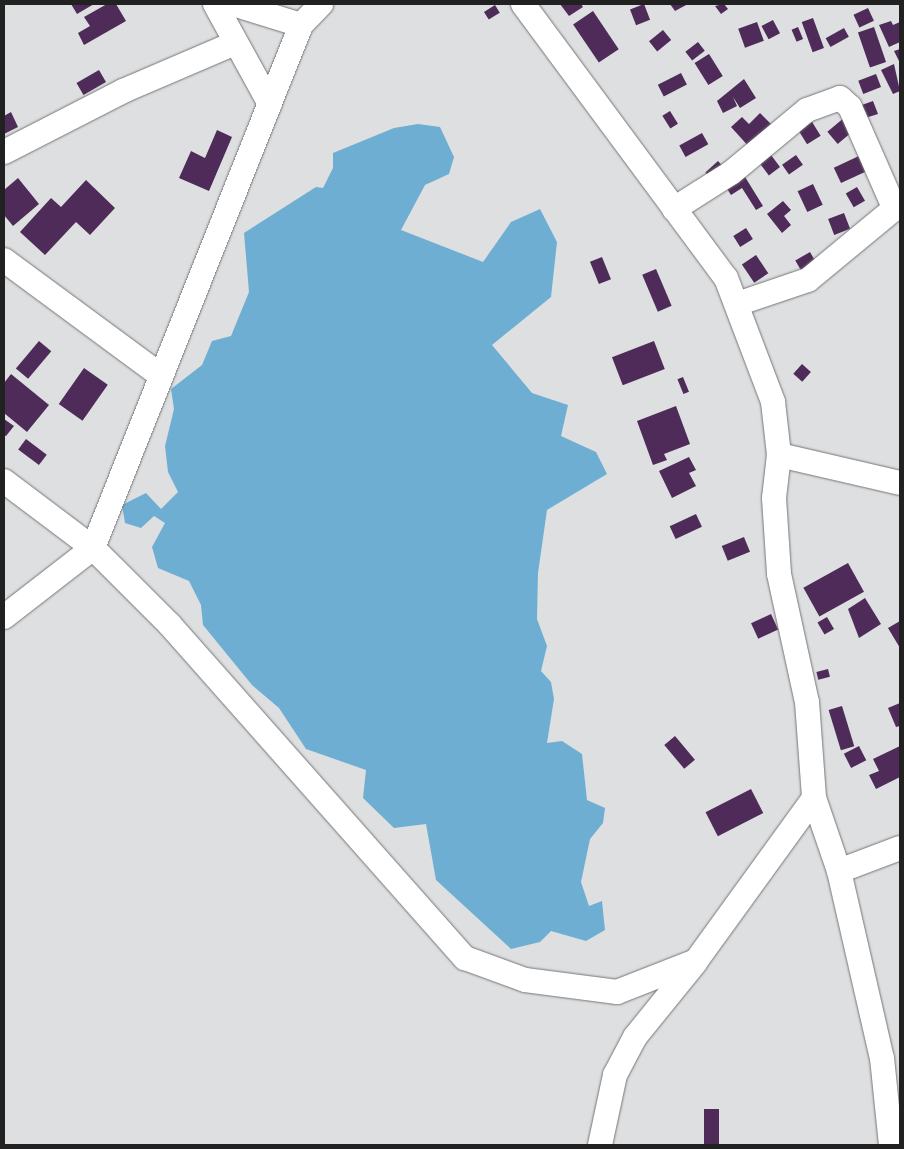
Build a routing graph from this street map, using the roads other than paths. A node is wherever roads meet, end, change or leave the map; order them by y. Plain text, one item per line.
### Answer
1 (214, 4) edge
2 (233, 4) edge
3 (321, 4) edge
4 (523, 4) edge
5 (301, 25) junction
6 (235, 43) junction
7 (270, 104) junction
8 (4, 152) edge
9 (897, 205) edge
10 (674, 208) junction
11 (4, 260) edge
12 (737, 304) junction
13 (160, 375) junction
14 (779, 455) junction
15 (4, 481) edge
16 (900, 483) edge
17 (93, 548) junction
18 (4, 617) edge
19 (814, 798) junction
20 (900, 848) edge
21 (839, 871) junction
22 (696, 961) junction
23 (600, 1145) edge
24 (891, 1145) edge

1 - 6 street
2 - 5 street
3 - 5 street
4 - 10 street
5 - 7 street
6 - 7 street
6 - 8 street
7 - 13 street
9 - 10 street
9 - 12 street
10 - 12 street
11 - 13 street
12 - 14 street
13 - 17 street
14 - 16 street
14 - 19 street
15 - 17 street
17 - 18 street
17 - 22 street
19 - 21 street
19 - 22 street
20 - 21 street
21 - 24 street
22 - 23 street

